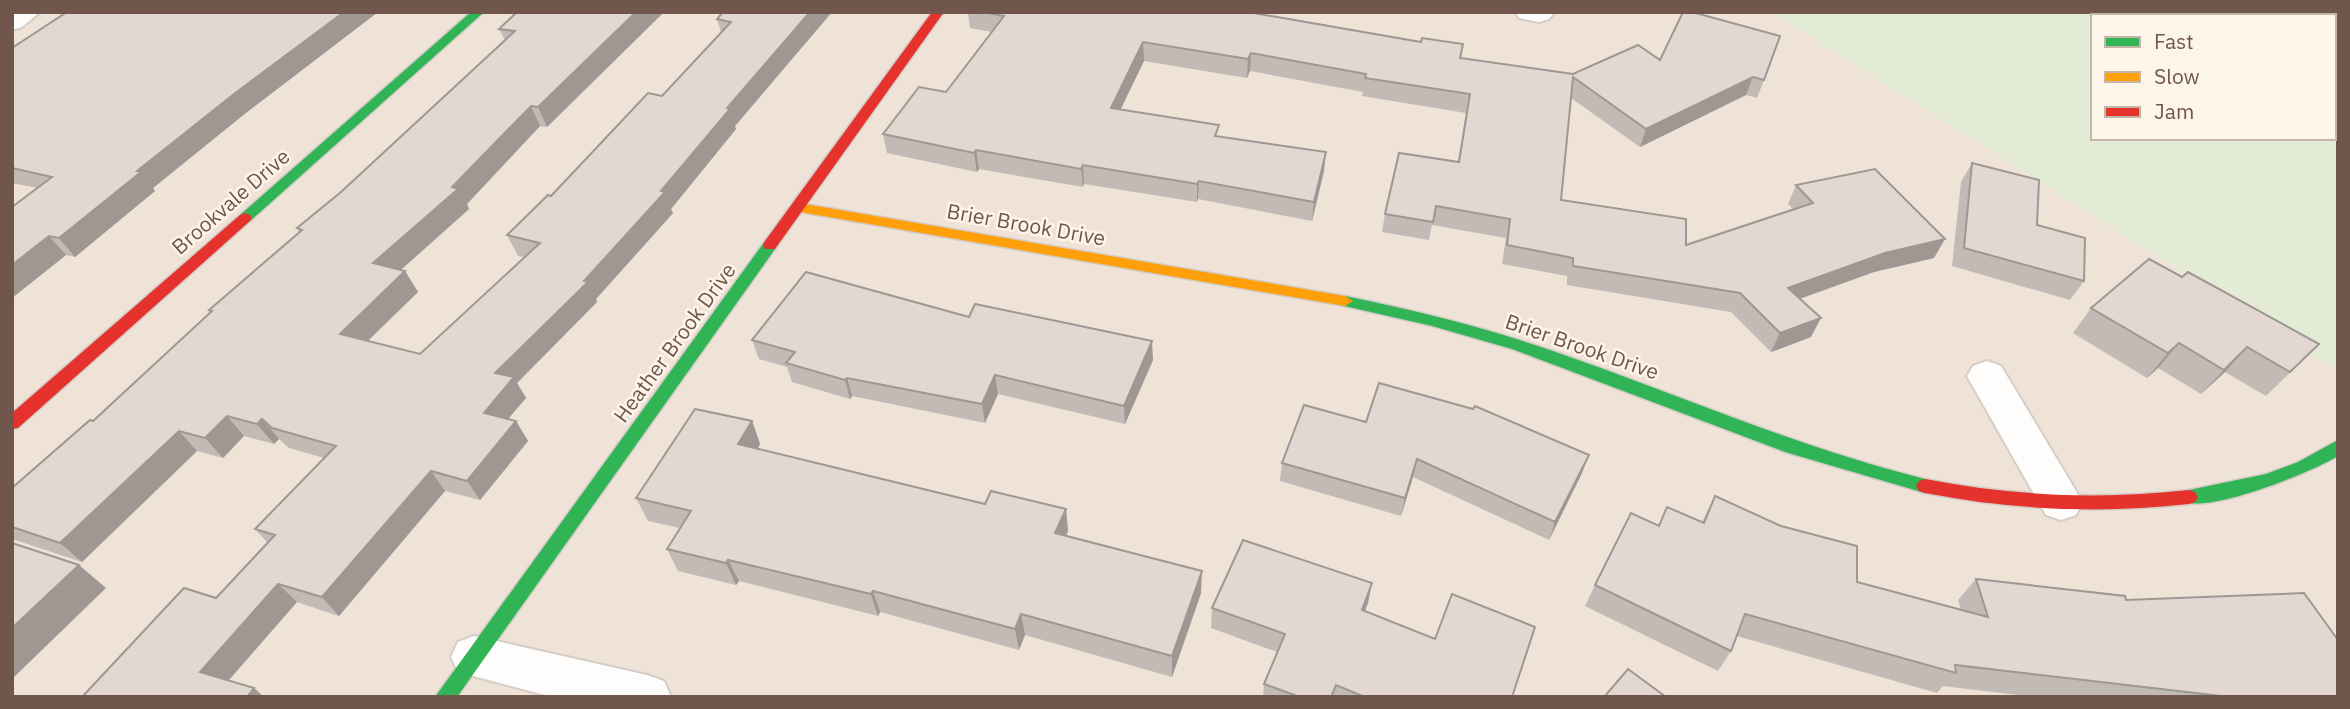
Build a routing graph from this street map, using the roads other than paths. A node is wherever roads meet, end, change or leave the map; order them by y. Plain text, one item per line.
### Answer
1 (26, 12) edge
2 (478, 12) edge
3 (937, 12) edge
4 (12, 21) edge
5 (799, 208) junction
6 (1987, 376) dead end
7 (12, 423) edge
8 (2338, 447) edge
9 (2061, 503) junction
10 (474, 657) junction
11 (445, 697) edge
12 (647, 697) edge

1 - 4 street
2 - 7 street, Brookvale Drive
3 - 5 street, Heather Brook Drive
5 - 9 street, Brier Brook Drive
5 - 10 street, Heather Brook Drive
6 - 9 street
8 - 9 street, Brier Brook Drive
10 - 11 street, Heather Brook Drive
10 - 12 street

